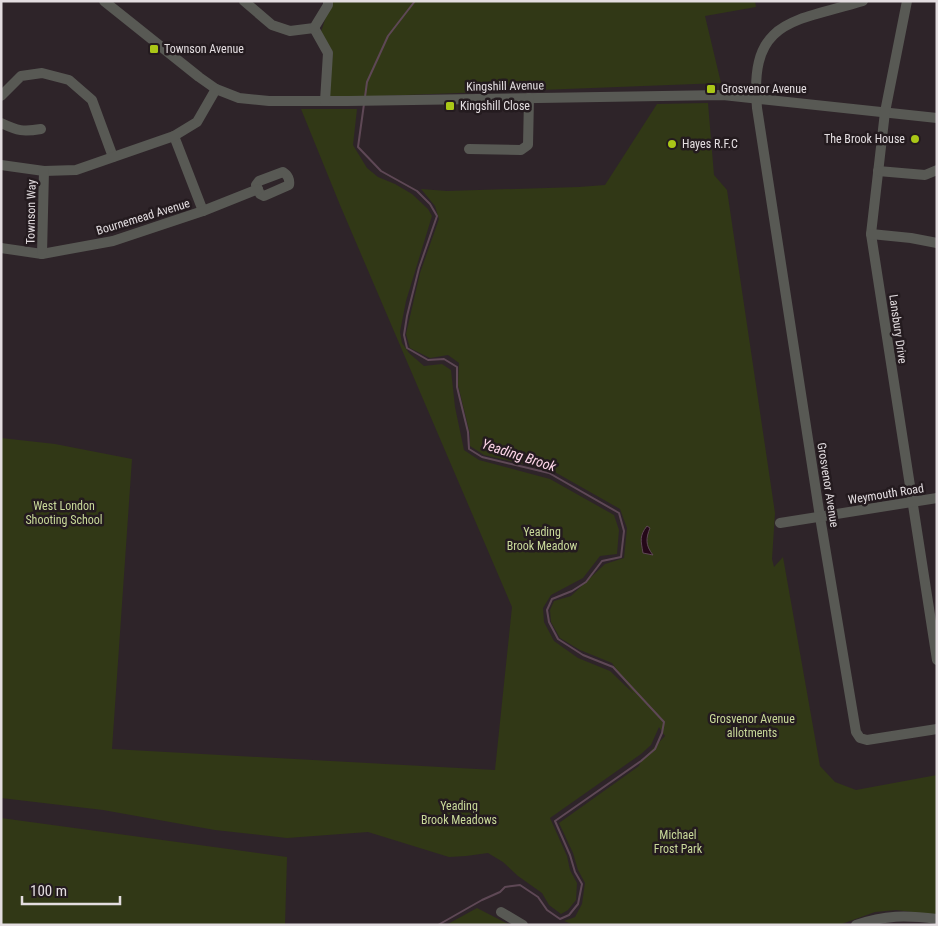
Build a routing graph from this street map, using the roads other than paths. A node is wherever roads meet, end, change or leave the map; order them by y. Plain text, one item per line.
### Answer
1 (104, 1) edge
2 (244, 1) edge
3 (328, 1) edge
4 (863, 1) edge
5 (907, 1) edge
6 (314, 28) junction
7 (216, 88) junction
8 (1, 96) edge
9 (528, 98) junction
10 (756, 98) junction
11 (325, 101) junction
12 (885, 112) junction
13 (937, 118) edge
14 (1, 123) edge
15 (41, 130) dead end
16 (174, 136) junction
17 (469, 149) dead end
18 (113, 157) junction
19 (1, 166) edge
20 (44, 170) junction
21 (937, 170) edge
22 (878, 171) junction
23 (258, 189) dead end
24 (203, 211) junction
25 (871, 234) junction
26 (937, 243) edge
27 (1, 248) edge
28 (42, 254) junction
29 (937, 498) edge
30 (911, 502) junction
31 (820, 517) junction
32 (780, 523) dead end
33 (937, 660) edge
34 (937, 729) edge
35 (502, 912) dead end
36 (937, 919) edge
37 (523, 925) edge
38 (856, 925) edge

1 - 7 street, Kingshill Avenue
2 - 6 street
3 - 6 street
4 - 10 street, Grosvenor Avenue
5 - 12 street, Lansbury Drive
6 - 11 street
7 - 11 street, Kingshill Avenue
7 - 16 street
8 - 18 street
9 - 10 street, Kingshill Avenue
9 - 11 street, Kingshill Avenue
9 - 17 street
10 - 12 street, Kingshill Avenue
10 - 31 street, Grosvenor Avenue
12 - 13 street, Kingshill Avenue
12 - 22 street, Lansbury Drive
14 - 15 street
16 - 18 street
16 - 24 street
18 - 20 street
19 - 20 street
20 - 28 street, Townson Way
21 - 22 street
22 - 25 street, Lansbury Drive
23 - 24 street, Bournemead Avenue
24 - 28 street, Bournemead Avenue
25 - 26 street
25 - 30 street, Lansbury Drive
27 - 28 street, Bournemead Avenue
29 - 30 street, Weymouth Road
30 - 31 street, Weymouth Road
30 - 33 street, Lansbury Drive
31 - 32 street, Weymouth Road
31 - 34 street, Grosvenor Avenue
35 - 37 street
36 - 38 street

